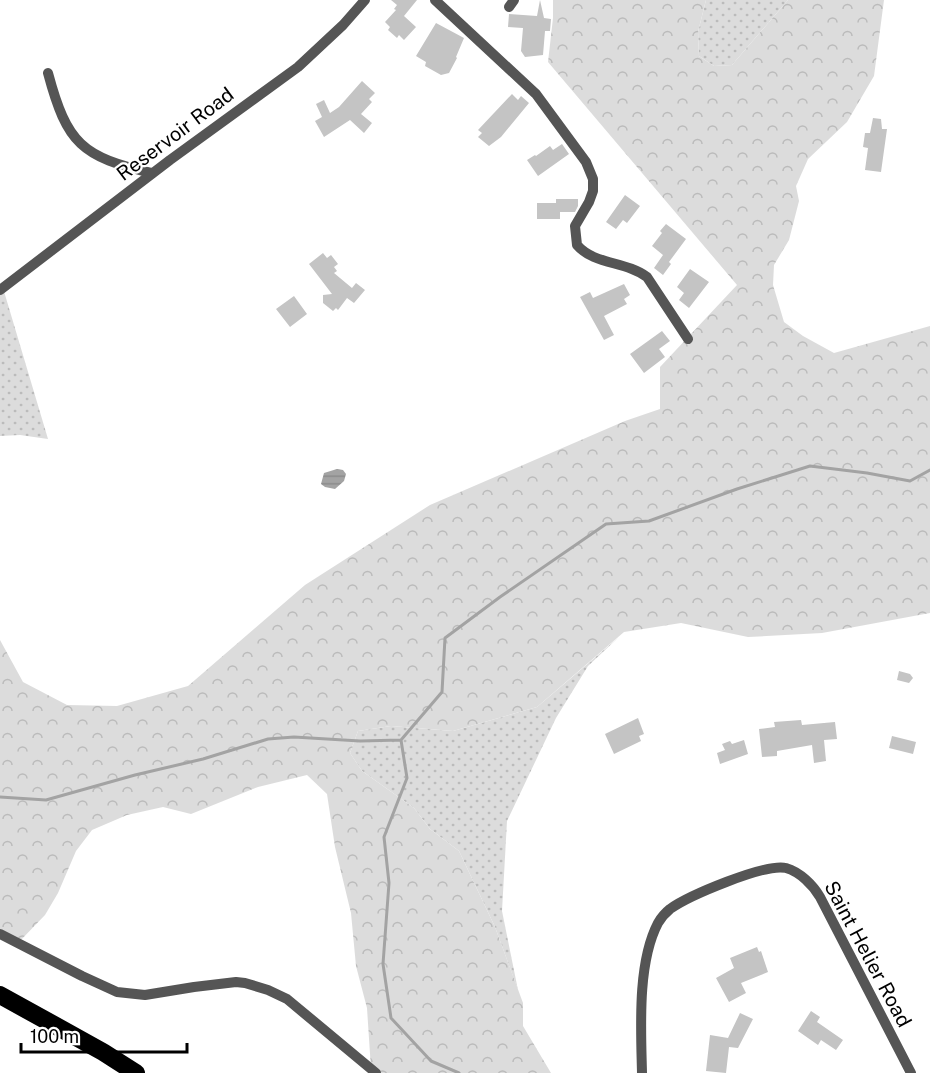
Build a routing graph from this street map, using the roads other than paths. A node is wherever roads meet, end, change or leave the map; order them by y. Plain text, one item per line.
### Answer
1 (365, 0) edge
2 (435, 0) edge
3 (48, 73) dead end
4 (152, 173) junction
5 (0, 290) edge
6 (688, 339) dead end
7 (0, 934) edge
8 (0, 995) edge
9 (136, 1073) edge
10 (376, 1073) edge
11 (642, 1073) edge
12 (911, 1073) edge

1 - 4 street, Reservoir Road
2 - 6 street
3 - 4 street
4 - 5 street, Reservoir Road
7 - 10 street
8 - 9 highway
11 - 12 street, Saint Helier Road

